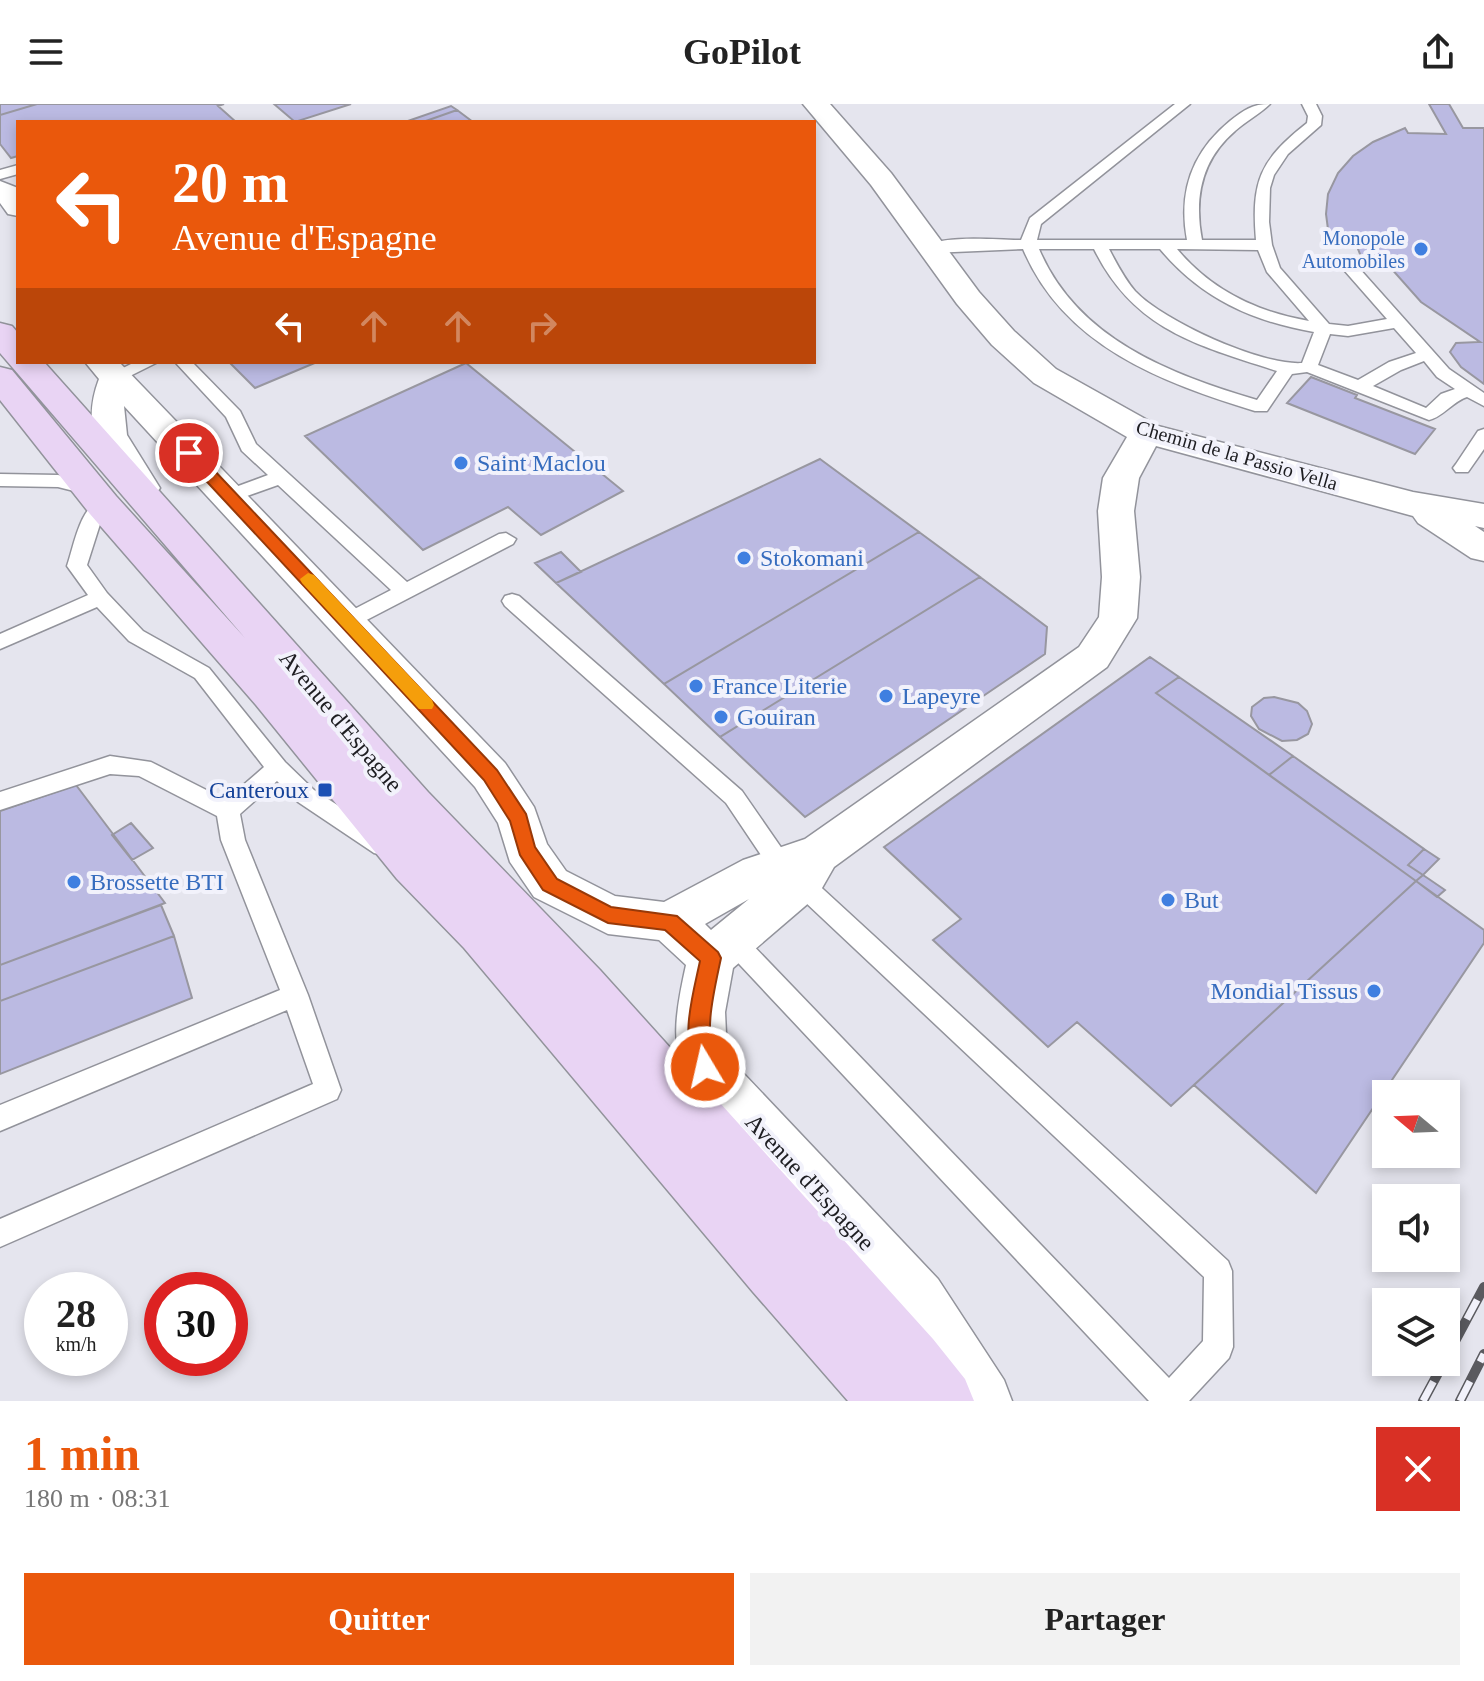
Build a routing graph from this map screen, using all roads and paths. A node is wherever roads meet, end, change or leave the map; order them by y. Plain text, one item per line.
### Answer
1 (816, 104) edge
2 (1183, 104) edge
3 (1263, 104) edge
4 (1309, 104) edge
5 (5, 174) edge
6 (16, 208) edge
7 (1028, 244) junction
8 (1099, 244) junction
9 (1165, 245) junction
10 (1195, 245) junction
11 (1264, 245) junction
12 (931, 248) junction
13 (1352, 270) dead end
14 (1398, 322) junction
15 (1324, 329) junction
16 (0, 333) edge
17 (16, 351) edge
18 (1425, 355) junction
19 (28, 364) edge
20 (185, 364) edge
21 (123, 367) edge
22 (1309, 367) junction
23 (1287, 369) junction
24 (0, 377) edge
25 (1359, 387) junction
26 (1467, 391) junction
27 (1484, 401) edge
28 (1146, 433) junction
29 (1484, 435) edge
30 (1462, 468) dead end
31 (279, 478) junction
32 (0, 480) edge
33 (229, 496) junction
34 (97, 497) junction
35 (1413, 504) junction
36 (154, 505) junction
37 (1484, 516) edge
38 (506, 539) dead end
39 (1484, 549) edge
40 (405, 592) junction
41 (100, 598) junction
42 (512, 601) dead end
43 (348, 621) junction
44 (0, 642) edge
45 (277, 768) junction
46 (0, 801) edge
47 (228, 811) junction
48 (414, 865) junction
49 (800, 866) junction
50 (670, 922) junction
51 (722, 950) junction
52 (295, 995) junction
53 (0, 1118) edge
54 (0, 1233) edge
55 (889, 1401) edge
56 (943, 1401) edge
57 (983, 1401) edge

1 - 12 street, Chemin de la Passio Vella
2 - 7 lane
3 - 10 lane
4 - 11 lane
5 - 6 street
7 - 8 lane
7 - 12 lane
7 - 23 lane
8 - 9 lane
8 - 23 lane
9 - 10 lane
9 - 15 lane
10 - 11 lane
11 - 15 lane
12 - 28 street, Chemin de la Passio Vella
13 - 14 lane
14 - 15 lane
14 - 18 lane
15 - 22 lane
16 - 17 main road
18 - 25 lane
18 - 26 lane
19 - 36 main road, Avenue d'Espagne
20 - 31 lane
21 - 33 street
21 - 36 street
22 - 23 lane
22 - 25 lane
24 - 34 main road, Avenue d'Espagne
25 - 26 lane
26 - 27 lane
28 - 35 street, Chemin de la Passio Vella
28 - 49 street
29 - 30 lane
31 - 33 lane
31 - 40 lane
32 - 34 lane
33 - 43 street
34 - 41 lane, Avenue d'Espagne
34 - 48 main road, Avenue d'Espagne
35 - 37 street, Chemin de la Passio Vella
35 - 39 street, Chemin de la Passio Vella
36 - 56 main road, Avenue d'Espagne
38 - 40 lane
40 - 43 lane
41 - 44 lane
41 - 45 lane, Avenue d'Espagne
42 - 49 lane
43 - 50 street
45 - 47 lane
45 - 48 lane, Avenue d'Espagne
46 - 47 lane
47 - 52 lane
48 - 55 main road, Avenue d'Espagne
49 - 50 street
49 - 51 street
49 - 51 lane
50 - 51 street
51 - 57 street, Avenue d'Espagne
52 - 53 lane
52 - 54 lane

